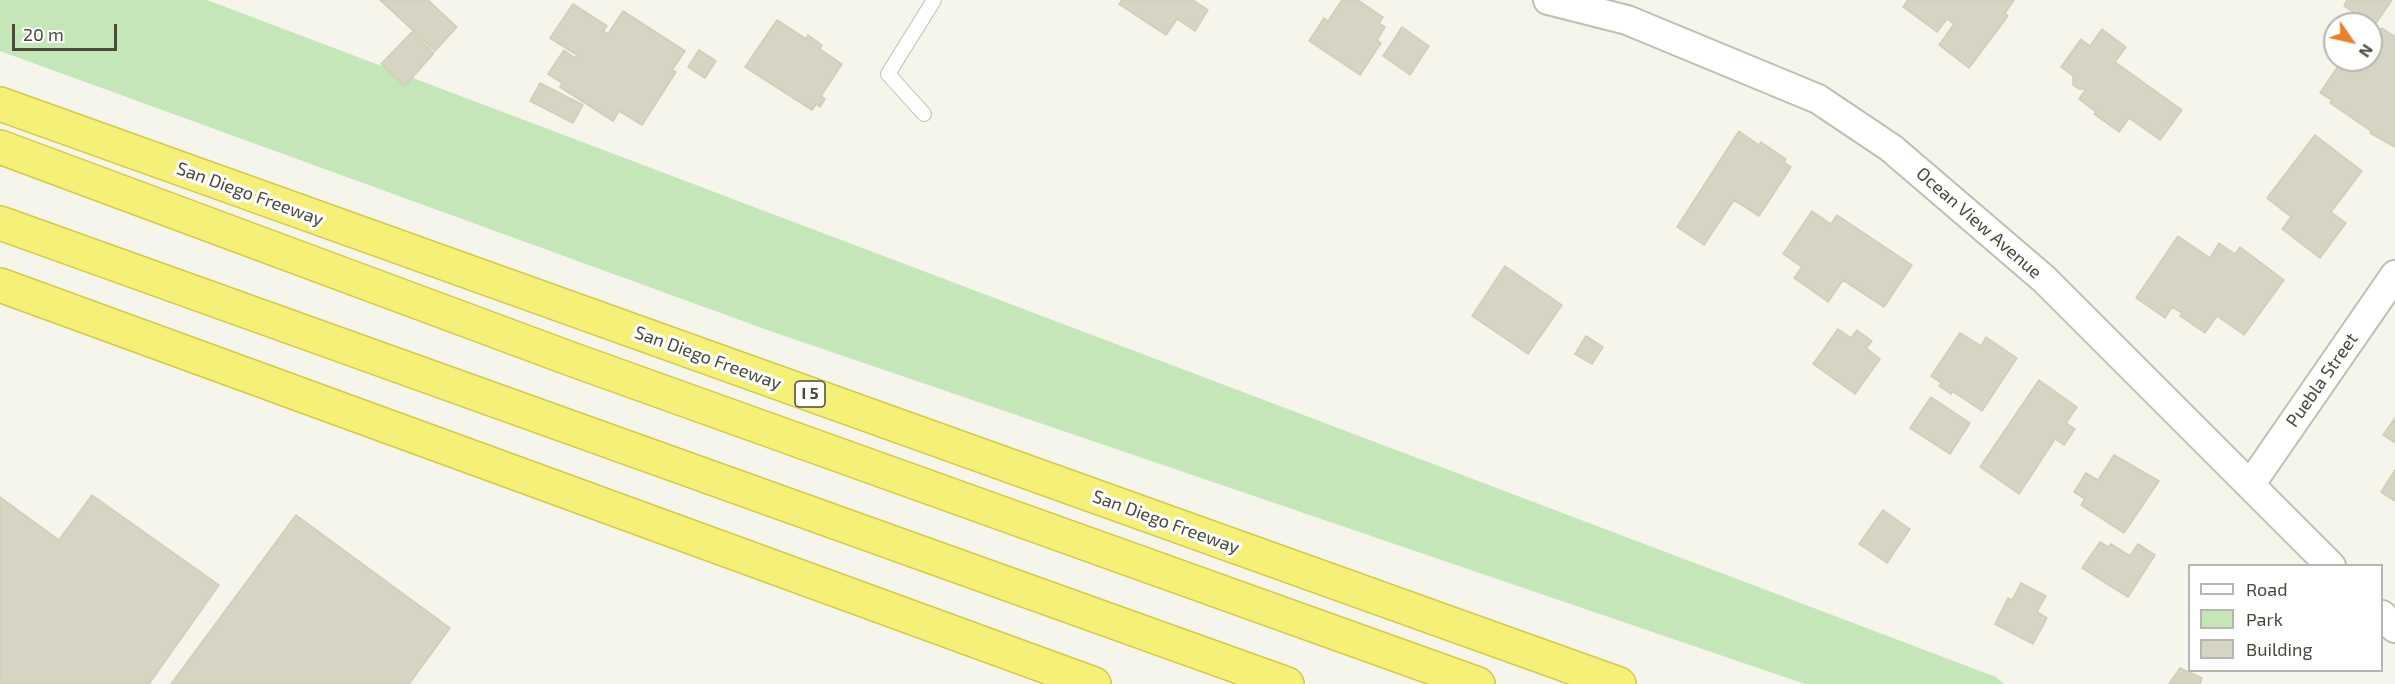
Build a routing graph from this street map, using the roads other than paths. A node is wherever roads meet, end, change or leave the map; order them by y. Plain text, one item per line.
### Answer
1 (934, 0) edge
2 (1548, 0) edge
3 (0, 104) edge
4 (924, 114) dead end
5 (0, 147) edge
6 (0, 223) edge
7 (2395, 275) edge
8 (0, 285) edge
9 (2250, 485) junction
10 (2329, 564) edge
11 (2383, 616) edge
12 (2395, 628) edge
13 (1094, 684) edge
14 (1287, 684) edge
15 (1478, 684) edge
16 (1619, 684) edge

1 - 4 lane
2 - 9 street, Ocean View Avenue
3 - 16 highway, San Diego Freeway / I 5
5 - 15 highway
6 - 14 highway
7 - 9 street, Puebla Street
8 - 13 highway
9 - 10 street, Ocean View Avenue
11 - 12 street

